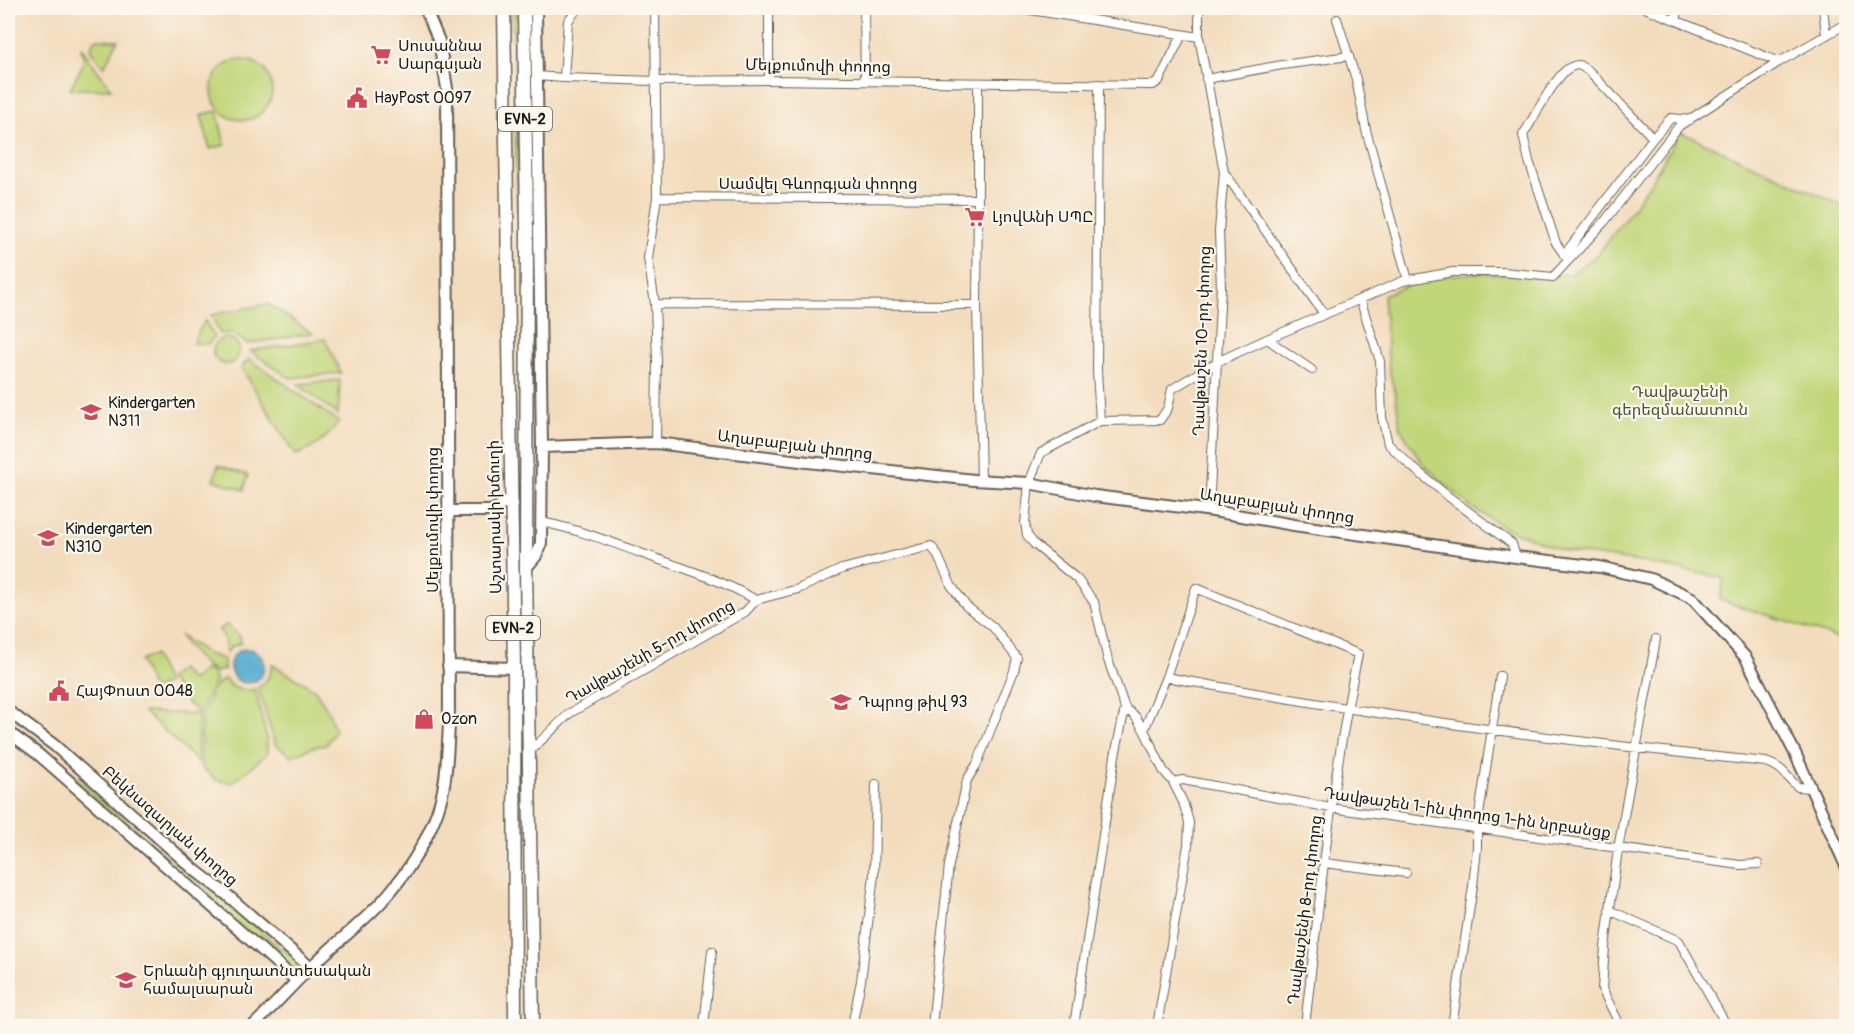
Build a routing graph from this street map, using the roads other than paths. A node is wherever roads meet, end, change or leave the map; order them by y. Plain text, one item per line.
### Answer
1 (424, 8) edge
2 (504, 8) edge
3 (524, 8) edge
4 (536, 8) edge
5 (578, 8) edge
6 (655, 8) edge
7 (769, 8) edge
8 (864, 8) edge
9 (1018, 8) edge
10 (1199, 8) edge
11 (1645, 8) edge
12 (1677, 8) edge
13 (1823, 8) edge
14 (1337, 19) dead end
15 (1677, 21) junction
16 (1846, 24) edge
17 (1182, 35) junction
18 (1826, 35) junction
19 (1199, 38) junction
20 (1348, 56) junction
21 (1779, 62) junction
22 (537, 76) junction
23 (564, 78) junction
24 (1206, 79) junction
25 (769, 80) junction
26 (655, 81) junction
27 (865, 81) junction
28 (978, 83) junction
29 (1099, 84) junction
30 (1690, 120) junction
31 (1653, 138) junction
32 (1224, 172) junction
33 (657, 197) junction
34 (978, 199) junction
35 (507, 230) junction
36 (527, 230) junction
37 (1566, 257) junction
38 (1408, 280) junction
39 (1360, 299) junction
40 (655, 304) junction
41 (977, 306) junction
42 (1324, 314) junction
43 (1267, 339) junction
44 (1217, 362) junction
45 (1312, 370) dead end
46 (1100, 421) junction
47 (656, 443) junction
48 (542, 447) junction
49 (981, 480) junction
50 (1029, 483) junction
51 (511, 499) junction
52 (1209, 510) junction
53 (448, 511) junction
54 (541, 522) junction
55 (1516, 557) junction
56 (526, 568) junction
57 (756, 600) junction
58 (1656, 639) dead end
59 (448, 666) junction
60 (514, 668) junction
61 (1166, 676) junction
62 (1500, 676) dead end
63 (1125, 708) junction
64 (1346, 709) junction
65 (8, 711) edge
66 (1492, 728) junction
67 (1144, 730) junction
68 (8, 732) edge
69 (1635, 749) junction
70 (530, 751) junction
71 (1173, 782) junction
72 (876, 784) dead end
73 (1810, 788) junction
74 (1330, 808) junction
75 (1477, 828) junction
76 (1618, 849) junction
77 (1324, 863) junction
78 (1758, 864) dead end
79 (1846, 866) edge
80 (1406, 873) dead end
81 (1609, 910) junction
82 (712, 951) dead end
83 (310, 967) junction
84 (297, 981) junction
85 (253, 1026) edge
86 (515, 1026) edge
87 (533, 1026) edge
88 (704, 1026) edge
89 (852, 1026) edge
90 (932, 1026) edge
91 (1074, 1026) edge
92 (1157, 1026) edge
93 (1305, 1026) edge
94 (1452, 1026) edge
95 (1618, 1026) edge
96 (1727, 1026) edge

1 - 53 street, Մելքումովի փողոց
2 - 35 main road, Աշտարակի խճուղի / EVN-2
3 - 36 main road, Աշտարակի խճուղի / EVN-2
4 - 22 street
5 - 23 street
6 - 26 street
7 - 25 street
8 - 27 street
9 - 17 street
10 - 19 street
11 - 15 street
12 - 15 street
13 - 18 street
14 - 20 street
15 - 21 street
16 - 18 street
17 - 19 street
17 - 29 street, Մելքումովի փողոց
18 - 21 street
19 - 24 street
20 - 24 street
20 - 38 street
21 - 30 street
22 - 23 street, Մելքումովի փողոց
22 - 48 street
23 - 26 street, Մելքումովի փողոց
24 - 32 street
25 - 26 street, Մելքումովի փողոց
25 - 27 street, Մելքումովի փողոց
26 - 33 street
27 - 28 street, Մելքումովի փողոց
28 - 29 street, Մելքումովի փողոց
28 - 34 street
29 - 46 street
30 - 31 street
30 - 37 street
31 - 37 street
31 - 37 street
32 - 42 street
32 - 44 street, Դավթաշեն 10-րդ փողոց
33 - 34 street, Սամվել Գևորգյան փողոց
33 - 40 street
34 - 41 street
35 - 36 main road
35 - 51 main road, Աշտարակի խճուղի / EVN-2
36 - 56 main road, Աշտարակի խճուղի / EVN-2
37 - 38 street
38 - 39 street
39 - 42 street
39 - 55 street
40 - 41 street
40 - 47 street
41 - 49 street
42 - 43 street
43 - 44 street
43 - 45 street
44 - 46 street
44 - 52 street, Դավթաշեն 10-րդ փողոց
46 - 50 street
47 - 48 street, Աղաբաբյան փողոց
47 - 49 street, Աղաբաբյան փողոց
48 - 54 street
49 - 50 street, Աղաբաբյան փողոց
50 - 52 street, Աղաբաբյան փողոց
50 - 63 street
51 - 53 street
51 - 60 main road, Աշտարակի խճուղի / EVN-2
52 - 55 street, Աղաբաբյան փողոց
53 - 59 street, Մելքումովի փողոց
54 - 56 street
54 - 57 street
55 - 73 street, Աղաբաբյան փողոց
56 - 70 main road, Աշտարակի խճուղի / EVN-2
57 - 70 street, Դավթաշենի 5-րդ փողոց
57 - 90 street
58 - 69 street
59 - 60 street
59 - 83 street, Մելքումովի փողոց
60 - 86 main road, Աշտարակի խճուղի / EVN-2
61 - 64 street
61 - 64 street, Դավթաշենի 8-րդ փողոց
61 - 67 street
62 - 66 street
63 - 67 street
63 - 91 street
64 - 66 street
64 - 74 street, Դավթաշենի 8-րդ փողոց
65 - 83 street, Բեկնազարյան փողոց
66 - 69 street
66 - 75 street
67 - 71 street
68 - 84 street, Բեկնազարյան փողոց
69 - 73 street
69 - 76 street
70 - 87 main road, Աշտարակի խճուղի / EVN-2
71 - 74 street, Դավթաշեն 1-ին փողոց 1-ին նրբանցք
71 - 92 street
72 - 89 street
73 - 79 street, Աղաբաբյան փողոց
74 - 75 street, Դավթաշեն 1-ին փողոց 1-ին նրբանցք
74 - 77 street, Դավթաշենի 8-րդ փողոց
75 - 76 street, Դավթաշեն 1-ին փողոց 1-ին նրբանցք
75 - 94 street
76 - 78 street, Դավթաշեն 1-ին փողոց 1-ին նրբանցք
76 - 81 street
77 - 80 street
77 - 93 street, Դավթաշենի 8-րդ փողոց
81 - 95 street
81 - 96 street
82 - 88 street
83 - 84 street, Մելքումովի փողոց
84 - 85 street, Մելքումովի փողոց

